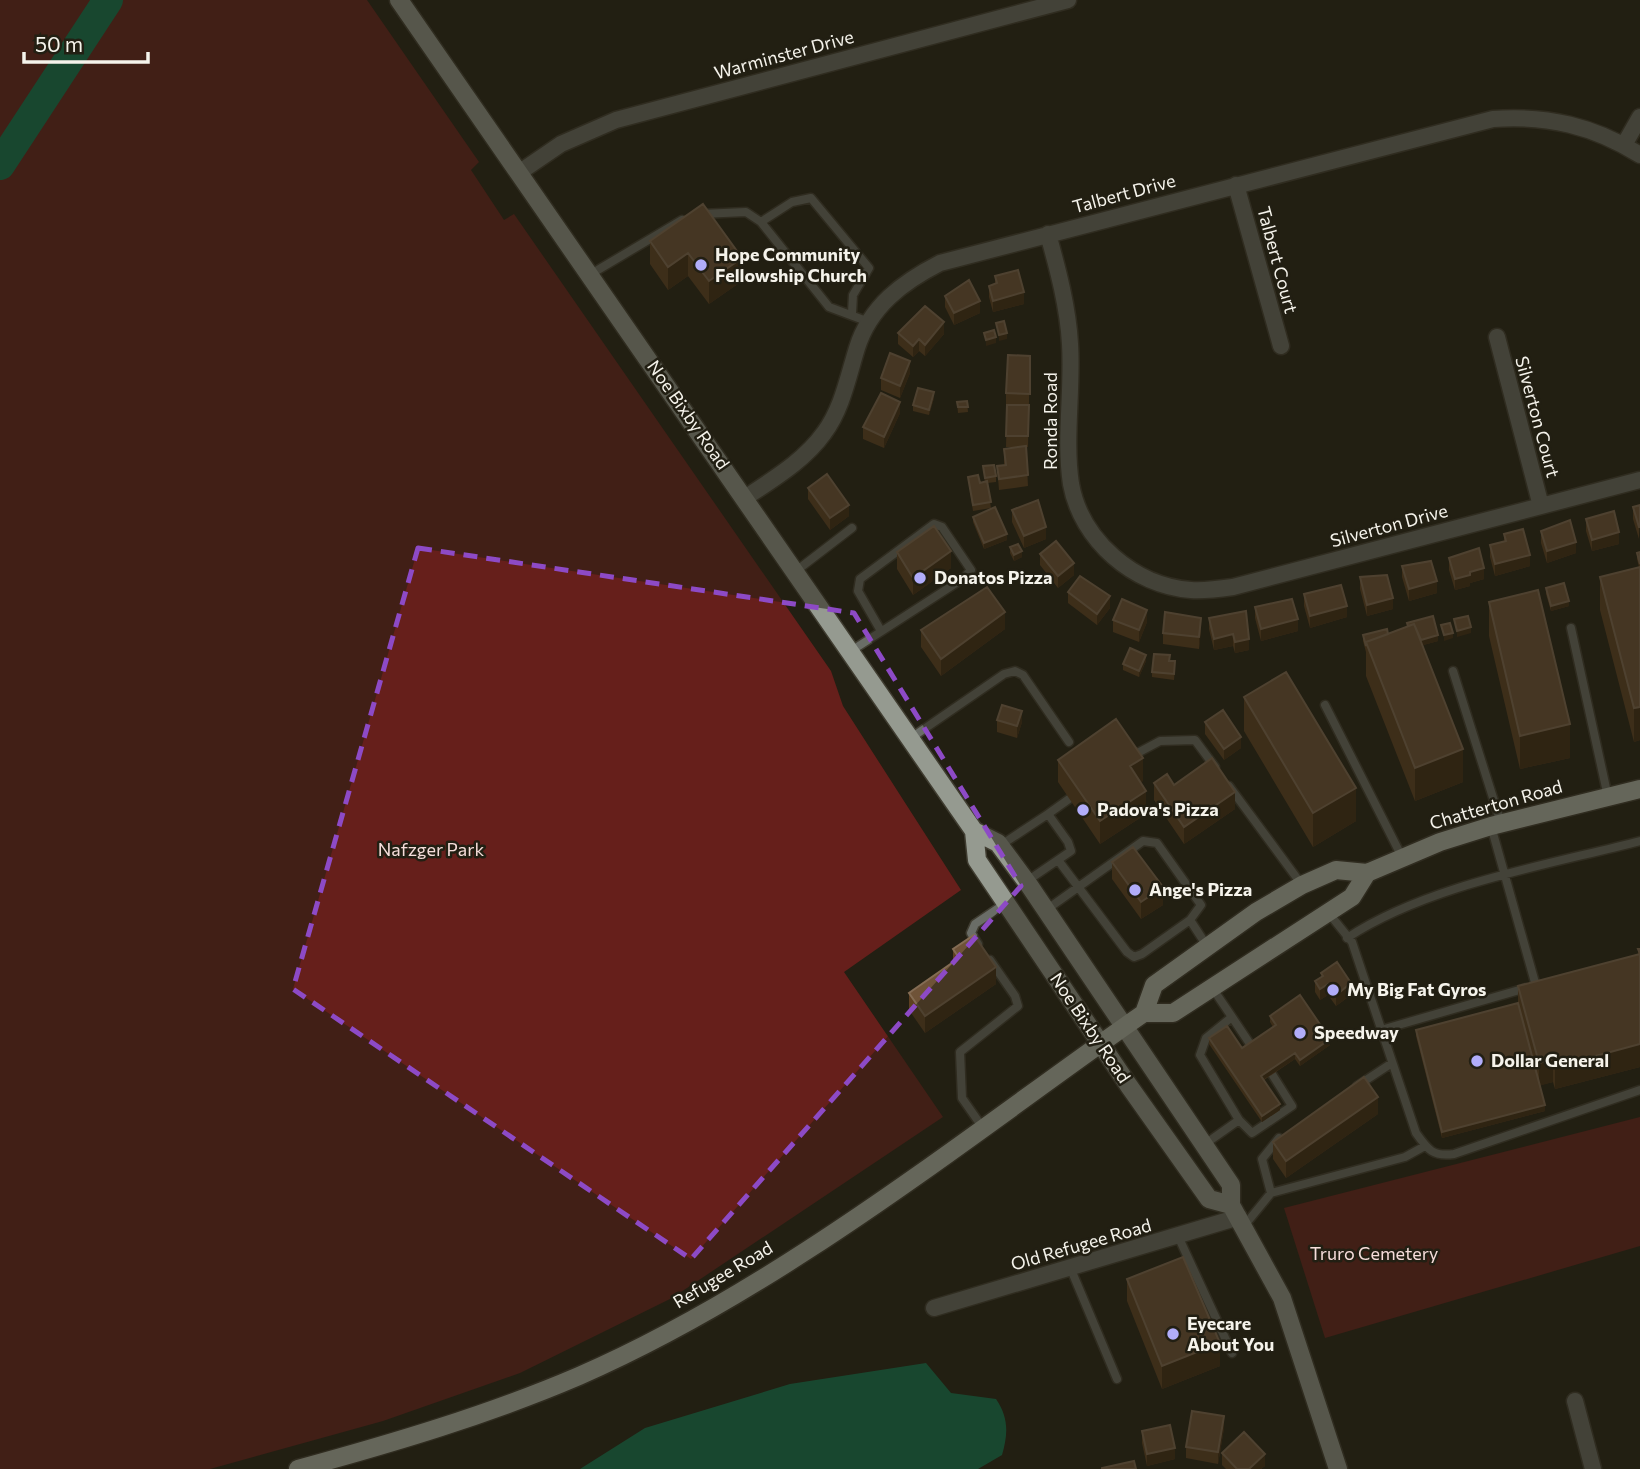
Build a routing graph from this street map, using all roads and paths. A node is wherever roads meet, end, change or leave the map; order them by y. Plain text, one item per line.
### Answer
1 (399, 0) edge
2 (1068, 0) edge
3 (1007, 8) edge
4 (1640, 117) edge
5 (1624, 145) junction
6 (1640, 155) edge
7 (520, 172) junction
8 (1236, 185) junction
9 (761, 222) junction
10 (1048, 234) junction
11 (591, 274) junction
12 (852, 313) junction
13 (869, 322) junction
14 (1497, 337) dead end
15 (1280, 346) dead end
16 (1640, 480) edge
17 (745, 498) junction
18 (1541, 506) junction
19 (852, 528) dead end
20 (796, 571) junction
21 (1147, 578) joint
22 (1571, 628) dead end
23 (881, 631) junction
24 (851, 651) junction
25 (1452, 671) dead end
26 (1325, 705) dead end
27 (911, 738) junction
28 (1069, 743) dead end
29 (1128, 758) edge
30 (1218, 771) edge
31 (1226, 782) edge
32 (1640, 789) edge
33 (1608, 797) junction
34 (1069, 799) dead end
35 (1048, 814) junction
36 (1496, 825) junction
37 (974, 831) junction
38 (1640, 841) edge
39 (1000, 846) junction
40 (1402, 857) junction
41 (1058, 859) junction
42 (1367, 873) junction
43 (1505, 876) junction
44 (1027, 881) junction
45 (1302, 885) junction
46 (1078, 886) junction
47 (1006, 903) junction
48 (1046, 910) junction
49 (1327, 911) junction
50 (1190, 920) junction
51 (1348, 938) junction
52 (1207, 946) junction
53 (1547, 982) edge
54 (1536, 986) junction
55 (1212, 987) junction
56 (1144, 1013) junction
57 (1232, 1017) junction
58 (1124, 1027) junction
59 (1381, 1030) junction
60 (1100, 1044) junction
61 (1252, 1047) edge
62 (1392, 1063) junction
63 (1272, 1074) edge
64 (1640, 1090) edge
65 (1346, 1093) edge
66 (1239, 1121) junction
67 (983, 1128) junction
68 (1289, 1131) edge
69 (1205, 1144) junction
70 (1425, 1146) junction
71 (1271, 1193) junction
72 (1238, 1216) junction
73 (1178, 1236) junction
74 (1070, 1267) junction
75 (934, 1308) dead end
76 (1232, 1353) dead end
77 (1117, 1379) dead end
78 (1575, 1401) dead end
79 (298, 1469) edge
80 (1338, 1469) edge
81 (1593, 1469) edge

1 - 7 street, Noe Bixby Road
2 - 3 street, Warminster Drive
3 - 7 street, Warminster Drive
4 - 5 street
5 - 6 street, Talbert Drive
5 - 8 street, Talbert Drive
7 - 11 street, Noe Bixby Road
8 - 10 street, Talbert Drive
8 - 15 street, Talbert Court
9 - 11 lane
9 - 12 lane
9 - 12 lane
10 - 13 street, Talbert Drive
10 - 21 street, Ronda Road
11 - 17 street, Noe Bixby Road
12 - 13 lane
13 - 17 street, Talbert Drive
14 - 18 street, Silverton Court
16 - 18 street, Silverton Drive
17 - 20 street, Noe Bixby Road
18 - 21 street, Silverton Drive
19 - 20 lane
20 - 24 street, Noe Bixby Road
22 - 33 lane
23 - 23 lane
23 - 24 lane
24 - 27 street, Noe Bixby Road
25 - 36 lane
26 - 40 lane
27 - 28 lane
27 - 37 street, Noe Bixby Road
29 - 30 lane
31 - 45 lane
32 - 33 main road, Chatterton Road
33 - 36 main road, Chatterton Road
34 - 35 lane
35 - 39 lane
35 - 41 lane
36 - 40 main road, Chatterton Road
36 - 43 lane
37 - 39 street, Noe Bixby Road
37 - 47 street, Noe Bixby Road
38 - 43 lane
39 - 44 street, Noe Bixby Road
40 - 42 main road, Chatterton Road
41 - 44 lane
41 - 46 lane
42 - 45 main road, Chatterton Road
42 - 49 main road, Chatterton Road
43 - 51 lane
43 - 54 lane
44 - 48 street, Noe Bixby Road
45 - 52 main road, Chatterton Road
46 - 48 lane
46 - 50 lane
46 - 50 lane
47 - 60 street, Noe Bixby Road
47 - 67 lane
48 - 58 street, Noe Bixby Road
49 - 51 lane
49 - 55 main road, Chatterton Road
50 - 52 lane
51 - 59 lane
52 - 56 main road, Chatterton Road
53 - 54 lane
54 - 59 lane
55 - 56 main road, Chatterton Road
55 - 57 lane
56 - 58 main road
57 - 61 lane
57 - 66 lane
58 - 60 main road, Refugee Road
58 - 69 street, Noe Bixby Road
59 - 62 lane
60 - 67 main road, Refugee Road
60 - 72 street, Noe Bixby Road
62 - 65 lane
62 - 70 lane
63 - 66 lane
64 - 70 lane
66 - 69 lane
67 - 79 main road, Refugee Road
68 - 71 lane
69 - 72 street, Noe Bixby Road
70 - 71 lane
71 - 72 lane
72 - 73 street, Old Refugee Road
72 - 80 street, Noe Bixby Road
73 - 74 street, Old Refugee Road
73 - 76 lane
74 - 75 street, Old Refugee Road
74 - 77 lane
78 - 81 street

